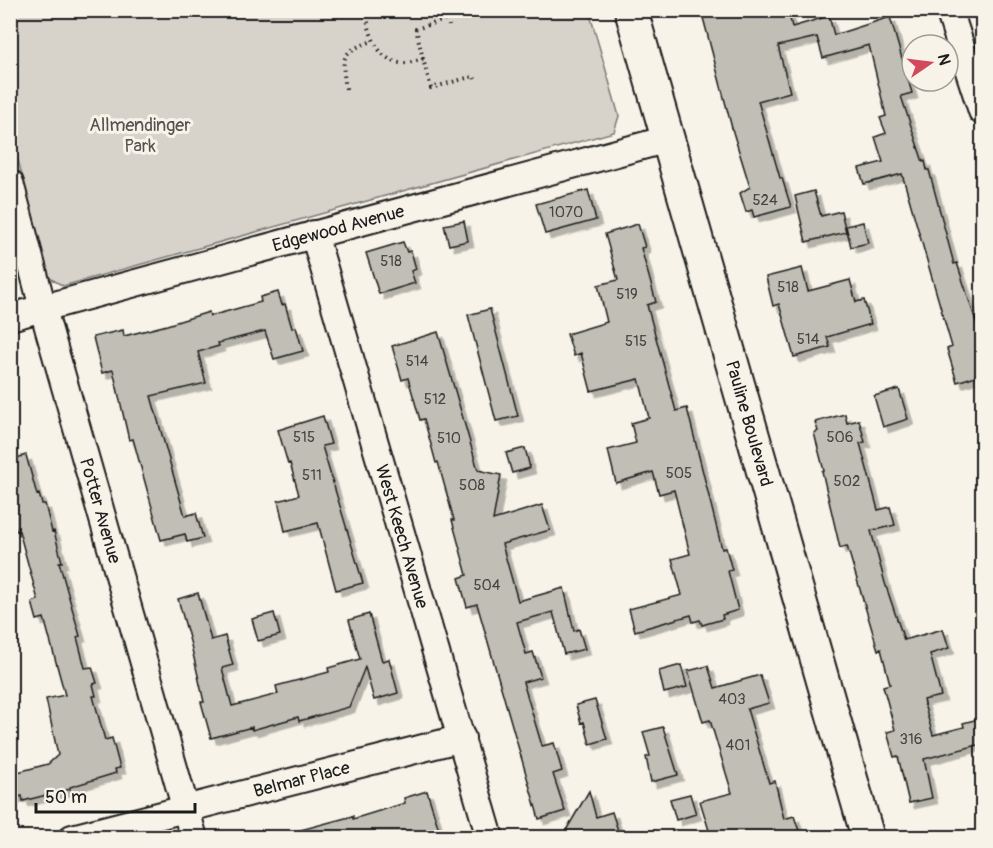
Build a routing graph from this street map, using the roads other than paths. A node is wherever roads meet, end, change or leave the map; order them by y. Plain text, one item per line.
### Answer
1 (631, 10) edge
2 (949, 10) edge
3 (974, 60) edge
4 (982, 111) edge
5 (668, 139) junction
6 (10, 183) edge
7 (314, 234) junction
8 (43, 308) junction
9 (10, 317) edge
10 (462, 738) junction
11 (185, 808) junction
12 (72, 837) edge
13 (194, 837) edge
14 (490, 837) edge
15 (868, 837) edge

1 - 5 street, Pauline Boulevard
2 - 3 street
3 - 4 street
5 - 7 street, Edgewood Avenue
5 - 15 street, Pauline Boulevard
6 - 8 street, Potter Avenue
7 - 8 street, Edgewood Avenue
7 - 10 street, West Keech Avenue
8 - 9 street, Edgewood Avenue
8 - 11 street, Potter Avenue
10 - 11 street, Belmar Place
10 - 14 street, West Keech Avenue
11 - 12 street, Belmar Place
11 - 13 street, Potter Avenue

